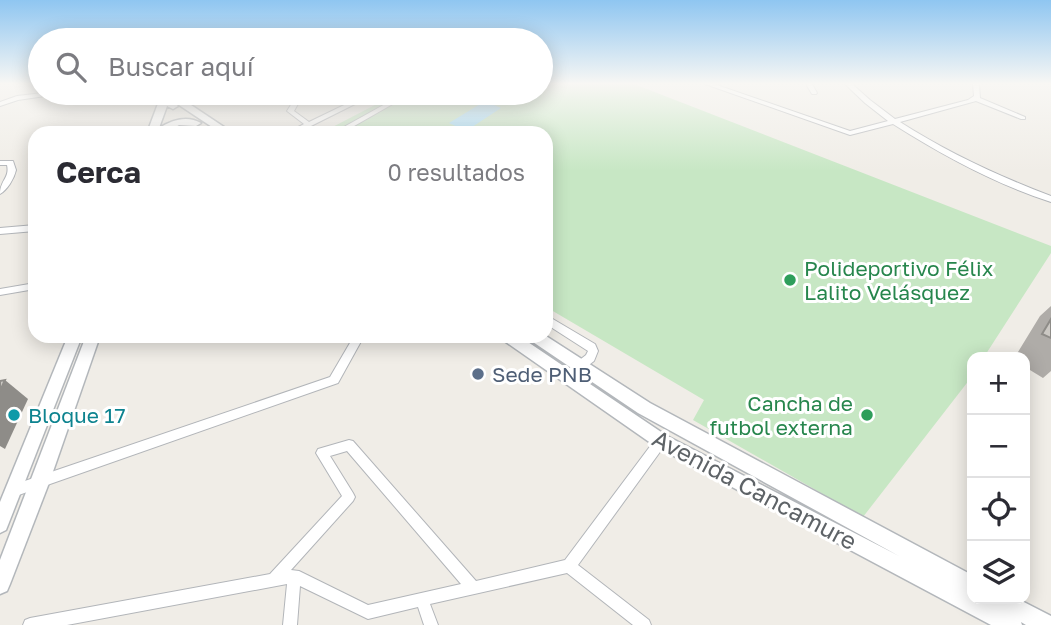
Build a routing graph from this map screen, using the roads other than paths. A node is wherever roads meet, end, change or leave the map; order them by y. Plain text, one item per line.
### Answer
1 (186, 113) edge
2 (195, 113) edge
3 (293, 113) edge
4 (332, 113) edge
5 (373, 113) edge
6 (790, 113) edge
7 (882, 113) edge
8 (926, 113) edge
9 (1011, 113) edge
10 (1023, 118) dead end
11 (897, 122) junction
12 (196, 123) junction
13 (309, 125) joint
14 (169, 126) edge
15 (200, 126) edge
16 (217, 126) edge
17 (350, 126) edge
18 (0, 163) edge
19 (0, 191) edge
20 (1051, 199) edge
21 (28, 229) edge
22 (0, 231) edge
23 (28, 287) edge
24 (0, 292) edge
25 (553, 323) edge
26 (72, 343) edge
27 (90, 343) edge
28 (355, 343) edge
29 (522, 343) edge
30 (543, 343) edge
31 (573, 371) junction
32 (661, 441) junction
33 (751, 478) junction
34 (40, 483) junction
35 (13, 491) junction
36 (0, 524) edge
37 (569, 566) junction
38 (294, 576) junction
39 (273, 580) junction
40 (967, 583) edge
41 (0, 584) edge
42 (473, 588) junction
43 (422, 600) junction
44 (1007, 604) edge
45 (30, 625) edge
46 (290, 625) edge
47 (431, 625) edge
48 (644, 625) edge
49 (1012, 625) edge
50 (1047, 625) edge

1 - 12 main road
2 - 16 main road
3 - 13 street
4 - 13 street
5 - 17 street
6 - 11 street
7 - 11 street
8 - 11 street
9 - 10 street
11 - 20 street
12 - 14 main road
12 - 15 main road
18 - 19 street
21 - 22 street
23 - 24 street
25 - 31 street
26 - 35 main road
27 - 34 main road
28 - 34 street
29 - 31 main road, Avenida Cancamure
30 - 31 main road, Avenida Cancamure
31 - 32 main road, Avenida Cancamure
31 - 33 main road, Avenida Cancamure
32 - 33 main road, Avenida Cancamure
32 - 37 street
33 - 40 main road, Avenida Cancamure
33 - 49 main road, Avenida Cancamure
34 - 35 street
34 - 41 main road
35 - 36 main road
37 - 42 street
37 - 48 street
38 - 39 street
38 - 43 street
38 - 46 street
39 - 42 street
39 - 45 street
42 - 43 street
43 - 47 street
44 - 50 main road

